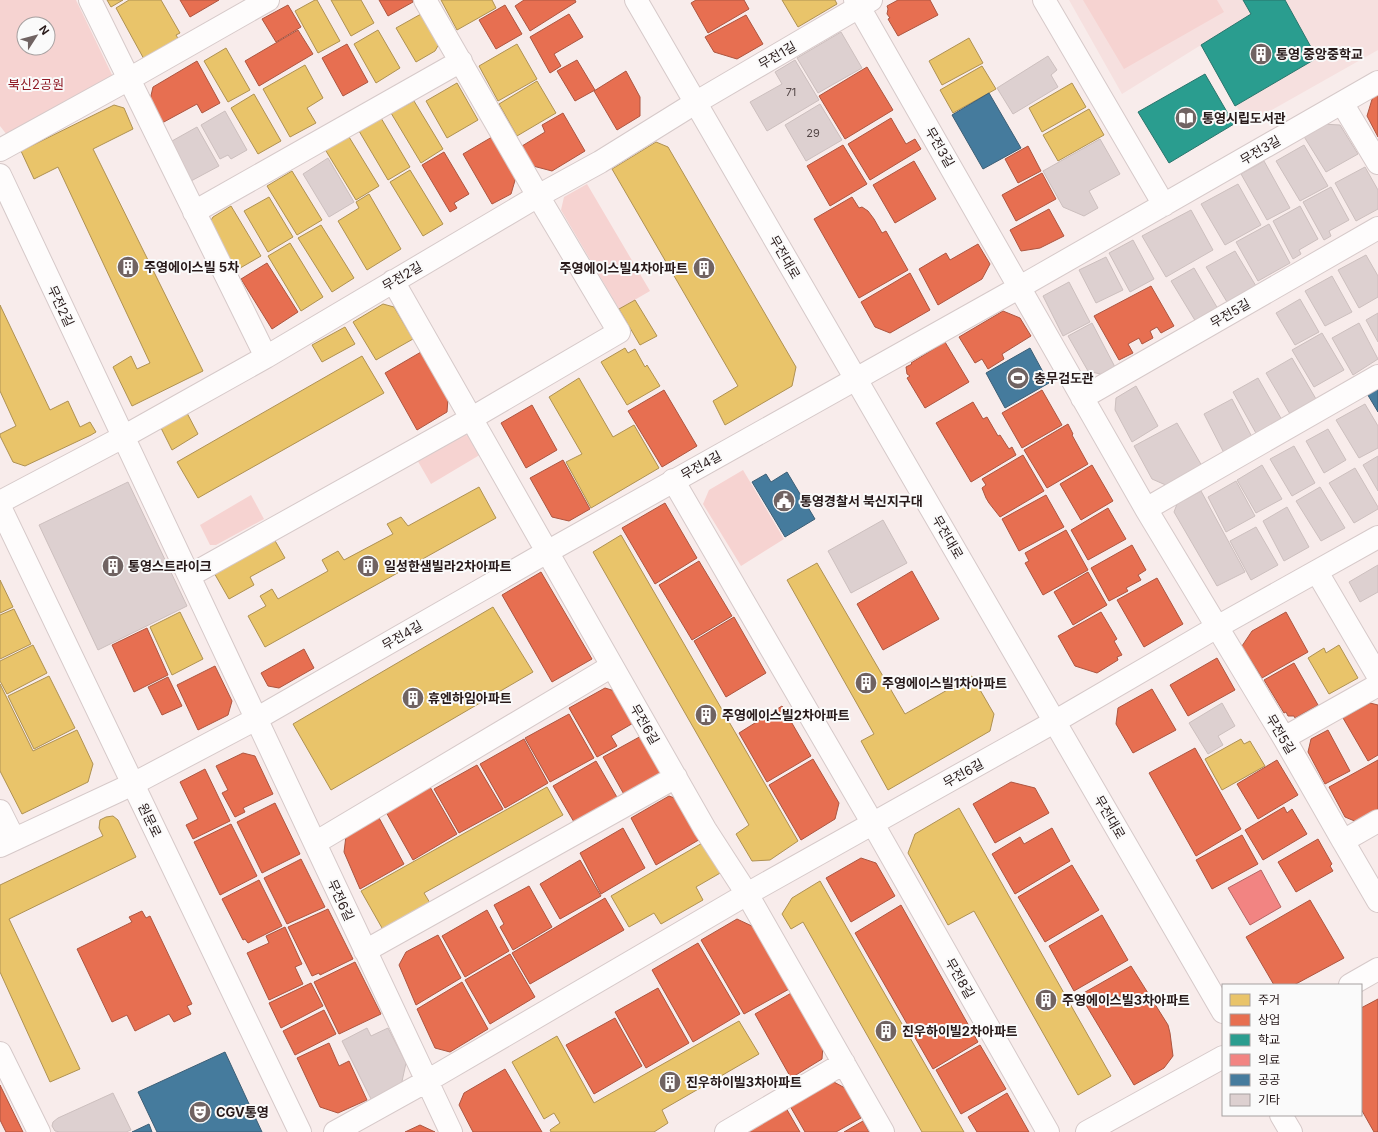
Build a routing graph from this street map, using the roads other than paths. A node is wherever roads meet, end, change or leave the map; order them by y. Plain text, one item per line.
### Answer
1 (90, 0) edge
2 (268, 0) edge
3 (425, 0) edge
4 (636, 0) edge
5 (1044, 0) edge
6 (862, 2) edge
7 (461, 61) junction
8 (129, 79) junction
9 (1378, 82) edge
10 (695, 103) junction
11 (1342, 103) junction
12 (0, 150) edge
13 (1378, 163) edge
14 (0, 175) edge
15 (538, 196) junction
16 (1164, 205) junction
17 (194, 212) junction
18 (1378, 228) edge
19 (393, 281) junction
20 (1020, 287) junction
21 (266, 357) junction
22 (1378, 376) edge
23 (857, 379) junction
24 (1082, 398) junction
25 (472, 418) junction
26 (123, 437) junction
27 (673, 480) junction
28 (0, 502) edge
29 (0, 507) edge
30 (1146, 509) junction
31 (1378, 537) edge
32 (547, 552) junction
33 (1317, 572) junction
34 (189, 576) junction
35 (1217, 627) junction
36 (612, 666) junction
37 (1378, 676) edge
38 (1378, 685) edge
39 (256, 719) junction
40 (1054, 722) junction
41 (1284, 738) junction
42 (676, 777) junction
43 (133, 784) junction
44 (0, 811) edge
45 (1378, 821) edge
46 (873, 824) junction
47 (1343, 841) junction
48 (7, 843) edge
49 (314, 843) junction
50 (747, 894) junction
51 (1378, 901) edge
52 (365, 951) junction
53 (1378, 969) edge
54 (1352, 984) edge
55 (1222, 1010) edge
56 (0, 1053) edge
57 (1222, 1058) edge
58 (844, 1063) junction
59 (427, 1081) junction
60 (1282, 1116) edge
61 (39, 1132) edge
62 (300, 1132) edge
63 (335, 1132) edge
64 (451, 1132) edge
65 (726, 1132) edge
66 (883, 1132) edge
67 (1048, 1132) edge
68 (1087, 1132) edge
69 (1291, 1132) edge

1 - 8 street
2 - 8 street
3 - 7 street
4 - 10 street, 무전대로
5 - 16 street
6 - 10 street, 무전1길
6 - 20 street, 무전3길
7 - 15 street
7 - 17 street
8 - 12 street
8 - 17 street
9 - 11 street, 무전3길
10 - 15 street, 무전2길
10 - 23 street, 무전대로
11 - 13 street
11 - 16 street, 무전3길
14 - 26 street, 무전2길
15 - 19 street, 무전2길
15 - 25 street
16 - 20 street, 무전3길
17 - 21 street
18 - 24 street, 무전5길
19 - 21 street, 무전2길
19 - 25 street
20 - 23 street, 무전3길
20 - 24 street, 무전5길
21 - 26 street, 무전2길
22 - 30 street
23 - 27 street, 무전4길
23 - 40 street, 무전대로
24 - 30 street, 무전5길
25 - 32 street
25 - 34 street
26 - 28 street, 무전2길
26 - 34 street
27 - 32 street, 무전4길
27 - 46 street, 무전8길
29 - 43 street, 원문로
30 - 35 street, 무전5길
31 - 33 street
32 - 36 street, 무전6길
32 - 39 street, 무전4길
33 - 35 street
33 - 37 street
34 - 39 street
35 - 40 street
35 - 41 street, 무전5길
36 - 42 street, 무전6길
36 - 49 street
38 - 41 street
39 - 43 street, 무전4길
39 - 49 street, 무전6길
40 - 46 street, 무전6길
40 - 55 street, 무전대로
41 - 47 street, 무전5길
42 - 50 street, 무전6길
42 - 52 street
43 - 48 street, 무전4길
43 - 62 street, 원문로
44 - 48 street
45 - 47 street
46 - 50 street, 무전6길
46 - 67 street, 무전8길
47 - 51 street, 무전5길
49 - 52 street, 무전6길
50 - 58 street
50 - 59 street, 무전6길
52 - 59 street, 무전6길
53 - 54 street
56 - 61 street
57 - 68 street
58 - 65 street
58 - 66 street
59 - 63 street, 무전6길
59 - 64 street
60 - 69 street

